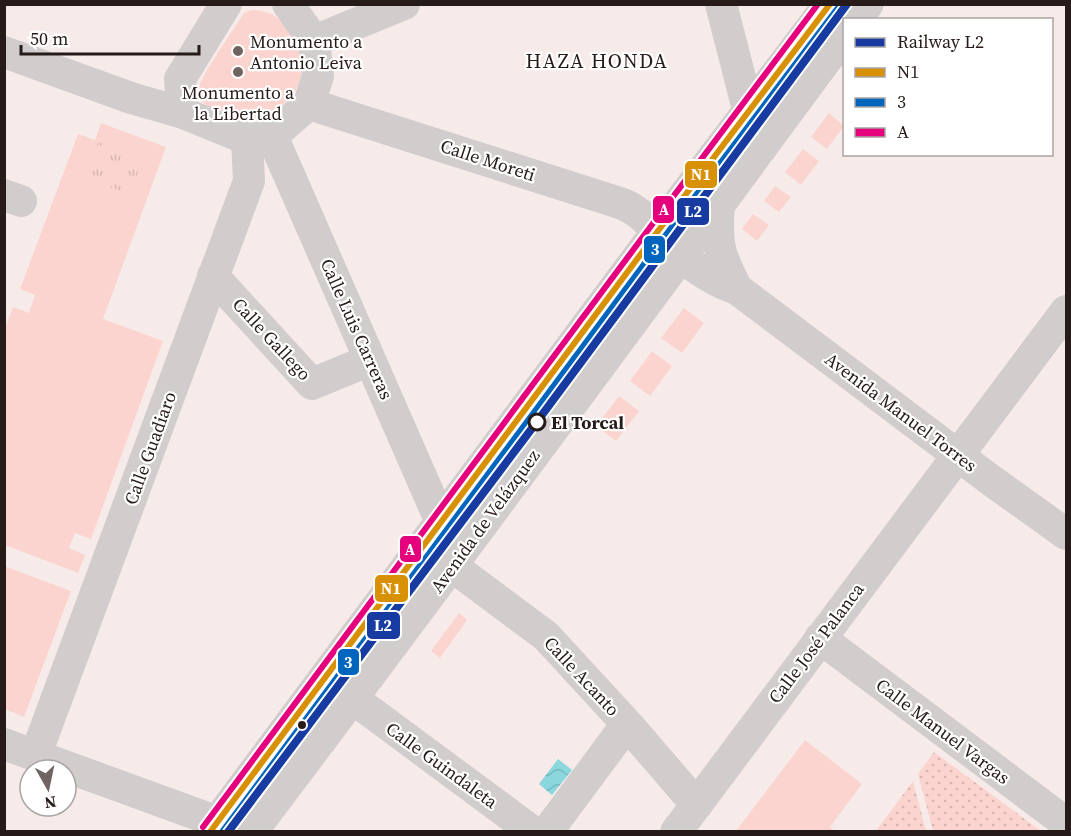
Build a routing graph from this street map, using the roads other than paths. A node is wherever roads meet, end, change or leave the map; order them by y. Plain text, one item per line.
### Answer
1 (226, 4) edge
2 (288, 4) edge
3 (404, 4) edge
4 (721, 4) edge
5 (830, 4) edge
6 (867, 4) edge
7 (857, 18) edge
8 (843, 36) edge
9 (314, 41) junction
10 (4, 52) edge
11 (309, 104) junction
12 (183, 113) junction
13 (749, 113) junction
14 (260, 138) junction
15 (719, 203) junction
16 (658, 231) junction
17 (680, 255) junction
18 (213, 276) junction
19 (737, 289) junction
20 (1066, 311) edge
21 (370, 360) junction
22 (957, 454) junction
23 (441, 522) junction
24 (1066, 534) edge
25 (452, 566) junction
26 (820, 638) junction
27 (352, 698) junction
28 (627, 724) junction
29 (14, 750) edge
30 (696, 804) junction
31 (1066, 823) edge
32 (224, 829) edge
33 (251, 831) edge
34 (533, 831) edge
35 (547, 831) edge
36 (676, 831) edge

1 - 12 street
2 - 9 street
3 - 9 street
4 - 13 street
5 - 13 main road, Avenida de Velázquez
6 - 7 main road
8 - 15 main road, Avenida de Velázquez
9 - 11 street
10 - 12 street
11 - 14 street
11 - 16 street, Calle Moreti
12 - 14 street
13 - 16 main road, Avenida de Velázquez
14 - 18 street, Calle Guadiaro
14 - 21 street, Calle Luis Carreras
15 - 17 main road, Avenida de Velázquez
15 - 19 street, Avenida Manuel Torres
16 - 17 street, Calle Moreti
16 - 23 main road, Avenida de Velázquez
17 - 19 street, Avenida Manuel Torres
17 - 25 main road, Avenida de Velázquez
18 - 21 street, Calle Gallego
18 - 29 street, Calle Guadiaro
19 - 22 street, Avenida Manuel Torres
20 - 22 street, Calle José Palanca
21 - 23 street, Calle Luis Carreras
22 - 24 street, Avenida Manuel Torres
22 - 26 street, Calle José Palanca
23 - 32 main road, Avenida de Velázquez
25 - 27 main road, Avenida de Velázquez
25 - 28 street, Calle Acanto
26 - 30 street, Calle José Palanca
26 - 31 street, Calle Manuel Vargas
27 - 33 main road, Avenida de Velázquez
27 - 34 street, Calle Guindaleta
28 - 30 street, Calle Acanto
28 - 35 street
29 - 32 street
30 - 36 street, Calle José Palanca

